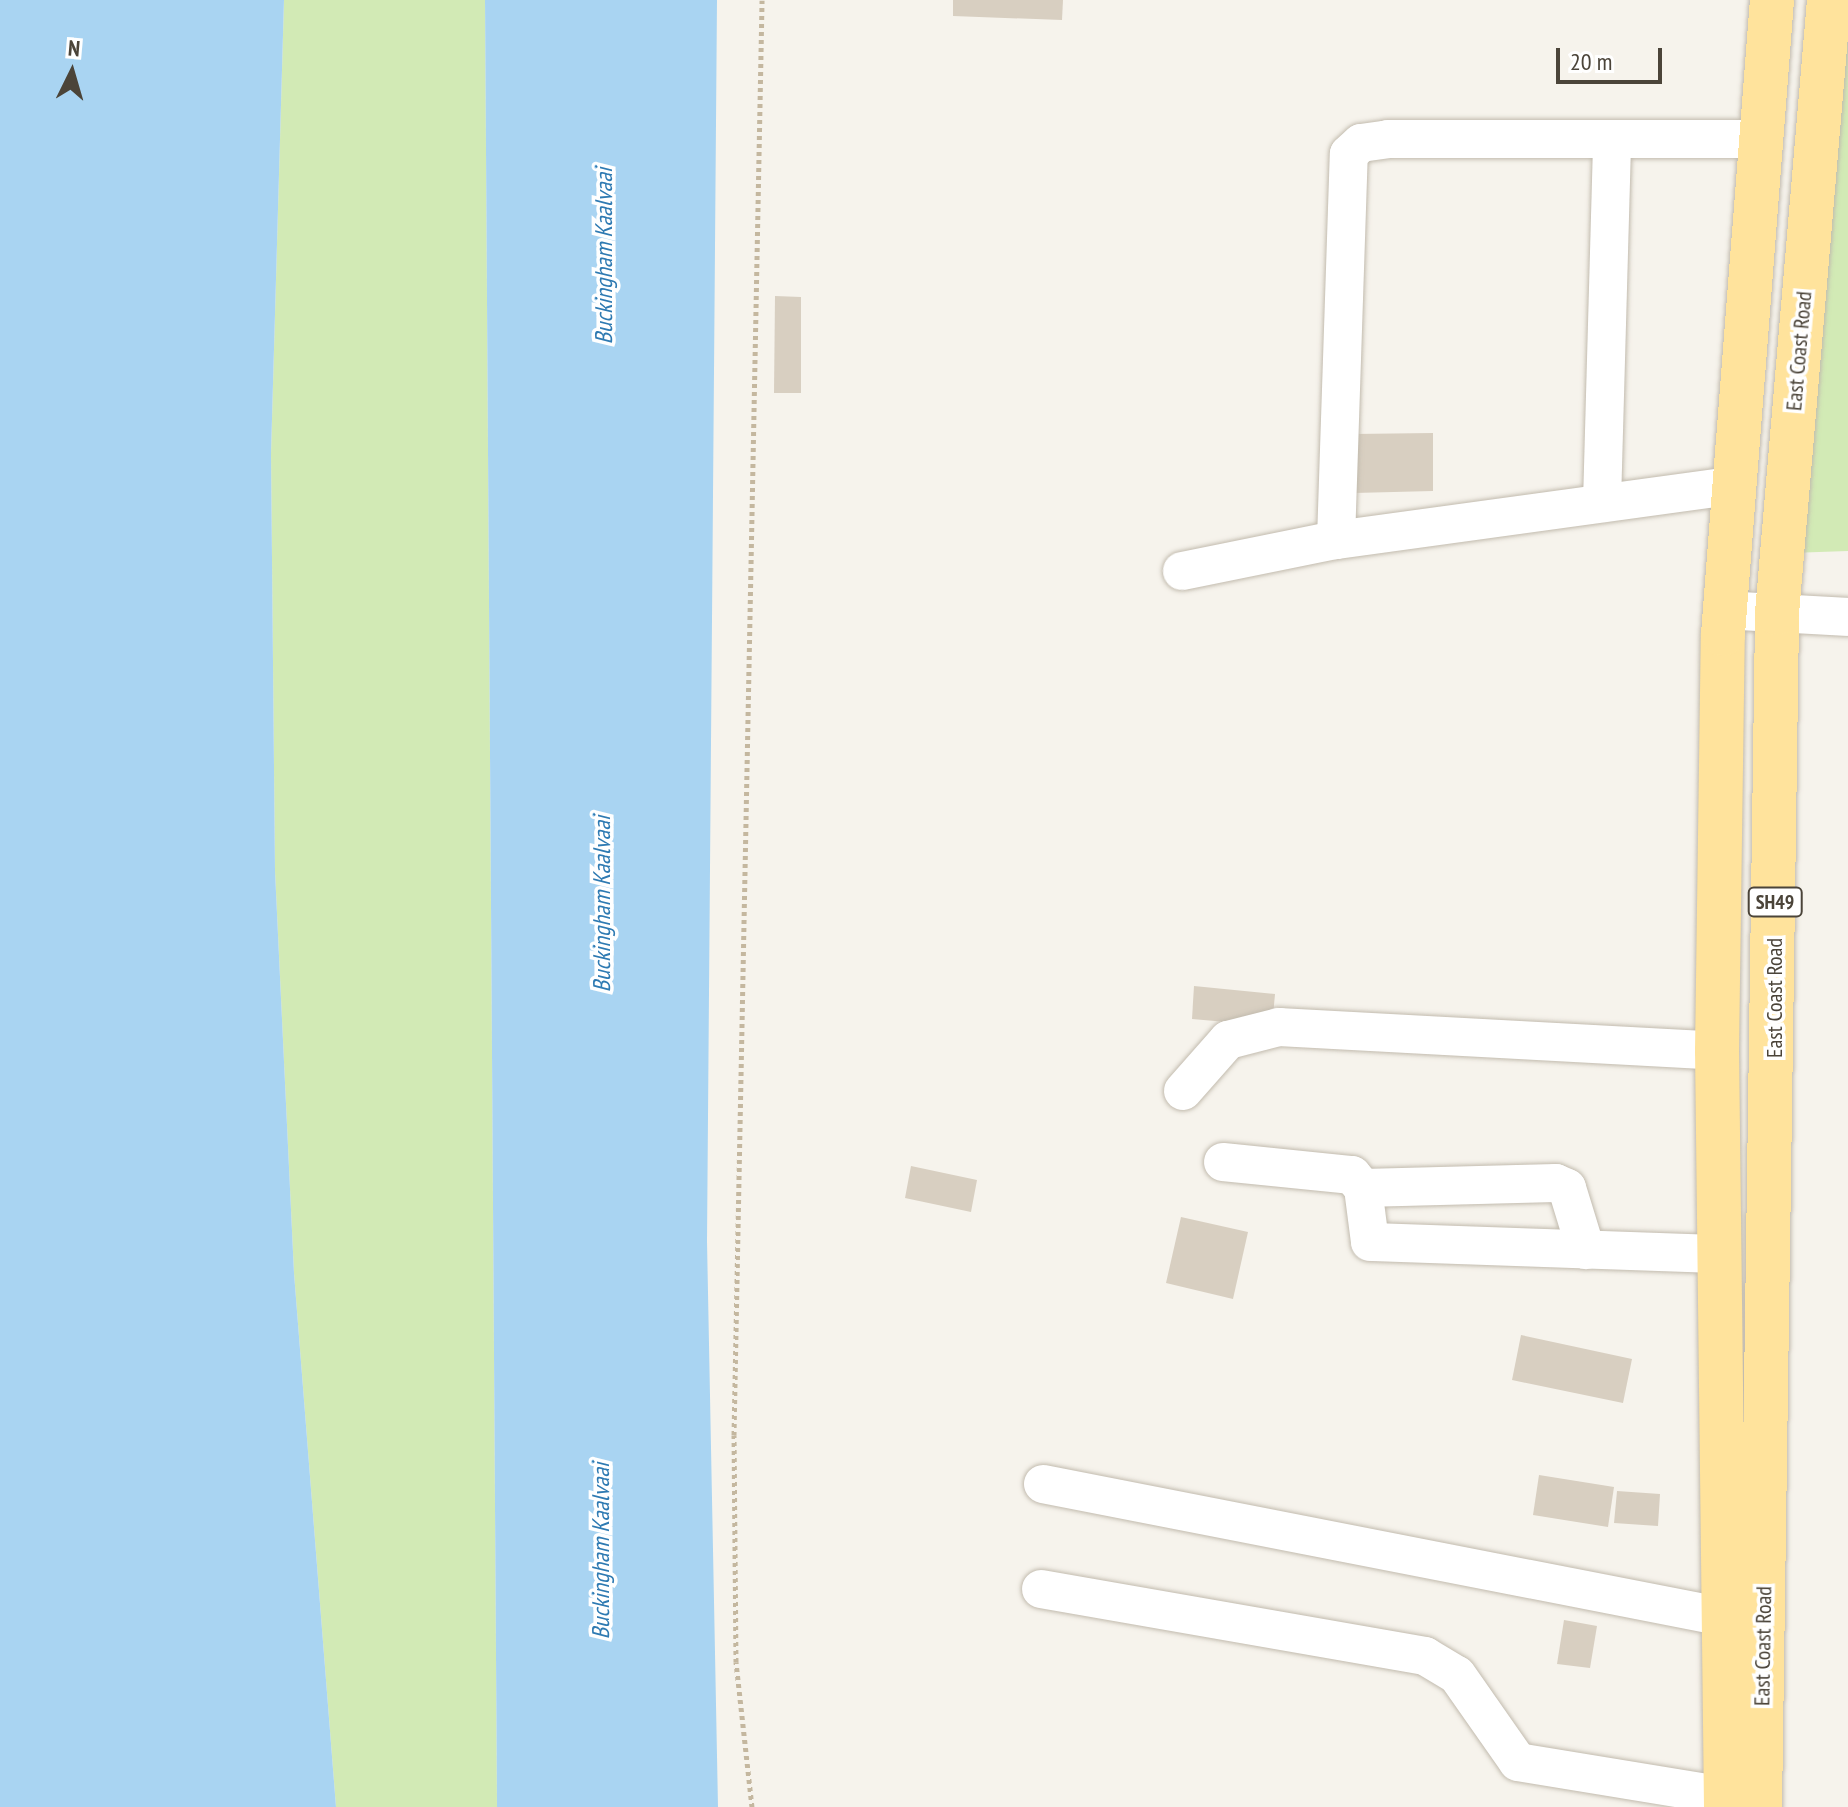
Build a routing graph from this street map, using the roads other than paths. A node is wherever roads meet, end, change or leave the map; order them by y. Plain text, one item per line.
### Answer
1 (1772, 0) edge
2 (1829, 0) edge
3 (1612, 139) junction
4 (1760, 139) junction
5 (1731, 486) junction
6 (1602, 503) junction
7 (1336, 540) junction
8 (1726, 567) junction
9 (1182, 571) dead end
10 (1779, 592) junction
11 (1723, 610) junction
12 (1848, 617) edge
13 (1717, 1051) junction
14 (1183, 1091) dead end
15 (1223, 1162) dead end
16 (1363, 1188) junction
17 (1586, 1250) junction
18 (1719, 1254) junction
19 (1043, 1484) dead end
20 (1041, 1589) dead end
21 (1724, 1617) junction
22 (1737, 1803) edge

1 - 4 main road, East Coast Road / SH49
2 - 10 main road, East Coast Road / SH49
3 - 4 street
3 - 6 street
3 - 7 street
4 - 5 main road, East Coast Road / SH49
5 - 6 street
5 - 8 main road, East Coast Road / SH49
6 - 7 street
7 - 9 street
8 - 10 main road
8 - 11 main road, East Coast Road / SH49
10 - 11 street
10 - 12 street
10 - 22 main road, East Coast Road / SH49
11 - 13 main road, East Coast Road / SH49
13 - 14 street
13 - 18 main road, East Coast Road / SH49
15 - 16 street
16 - 17 street
16 - 17 street
17 - 18 street
18 - 21 main road, East Coast Road / SH49
19 - 21 street
20 - 22 street
21 - 22 main road, East Coast Road / SH49

